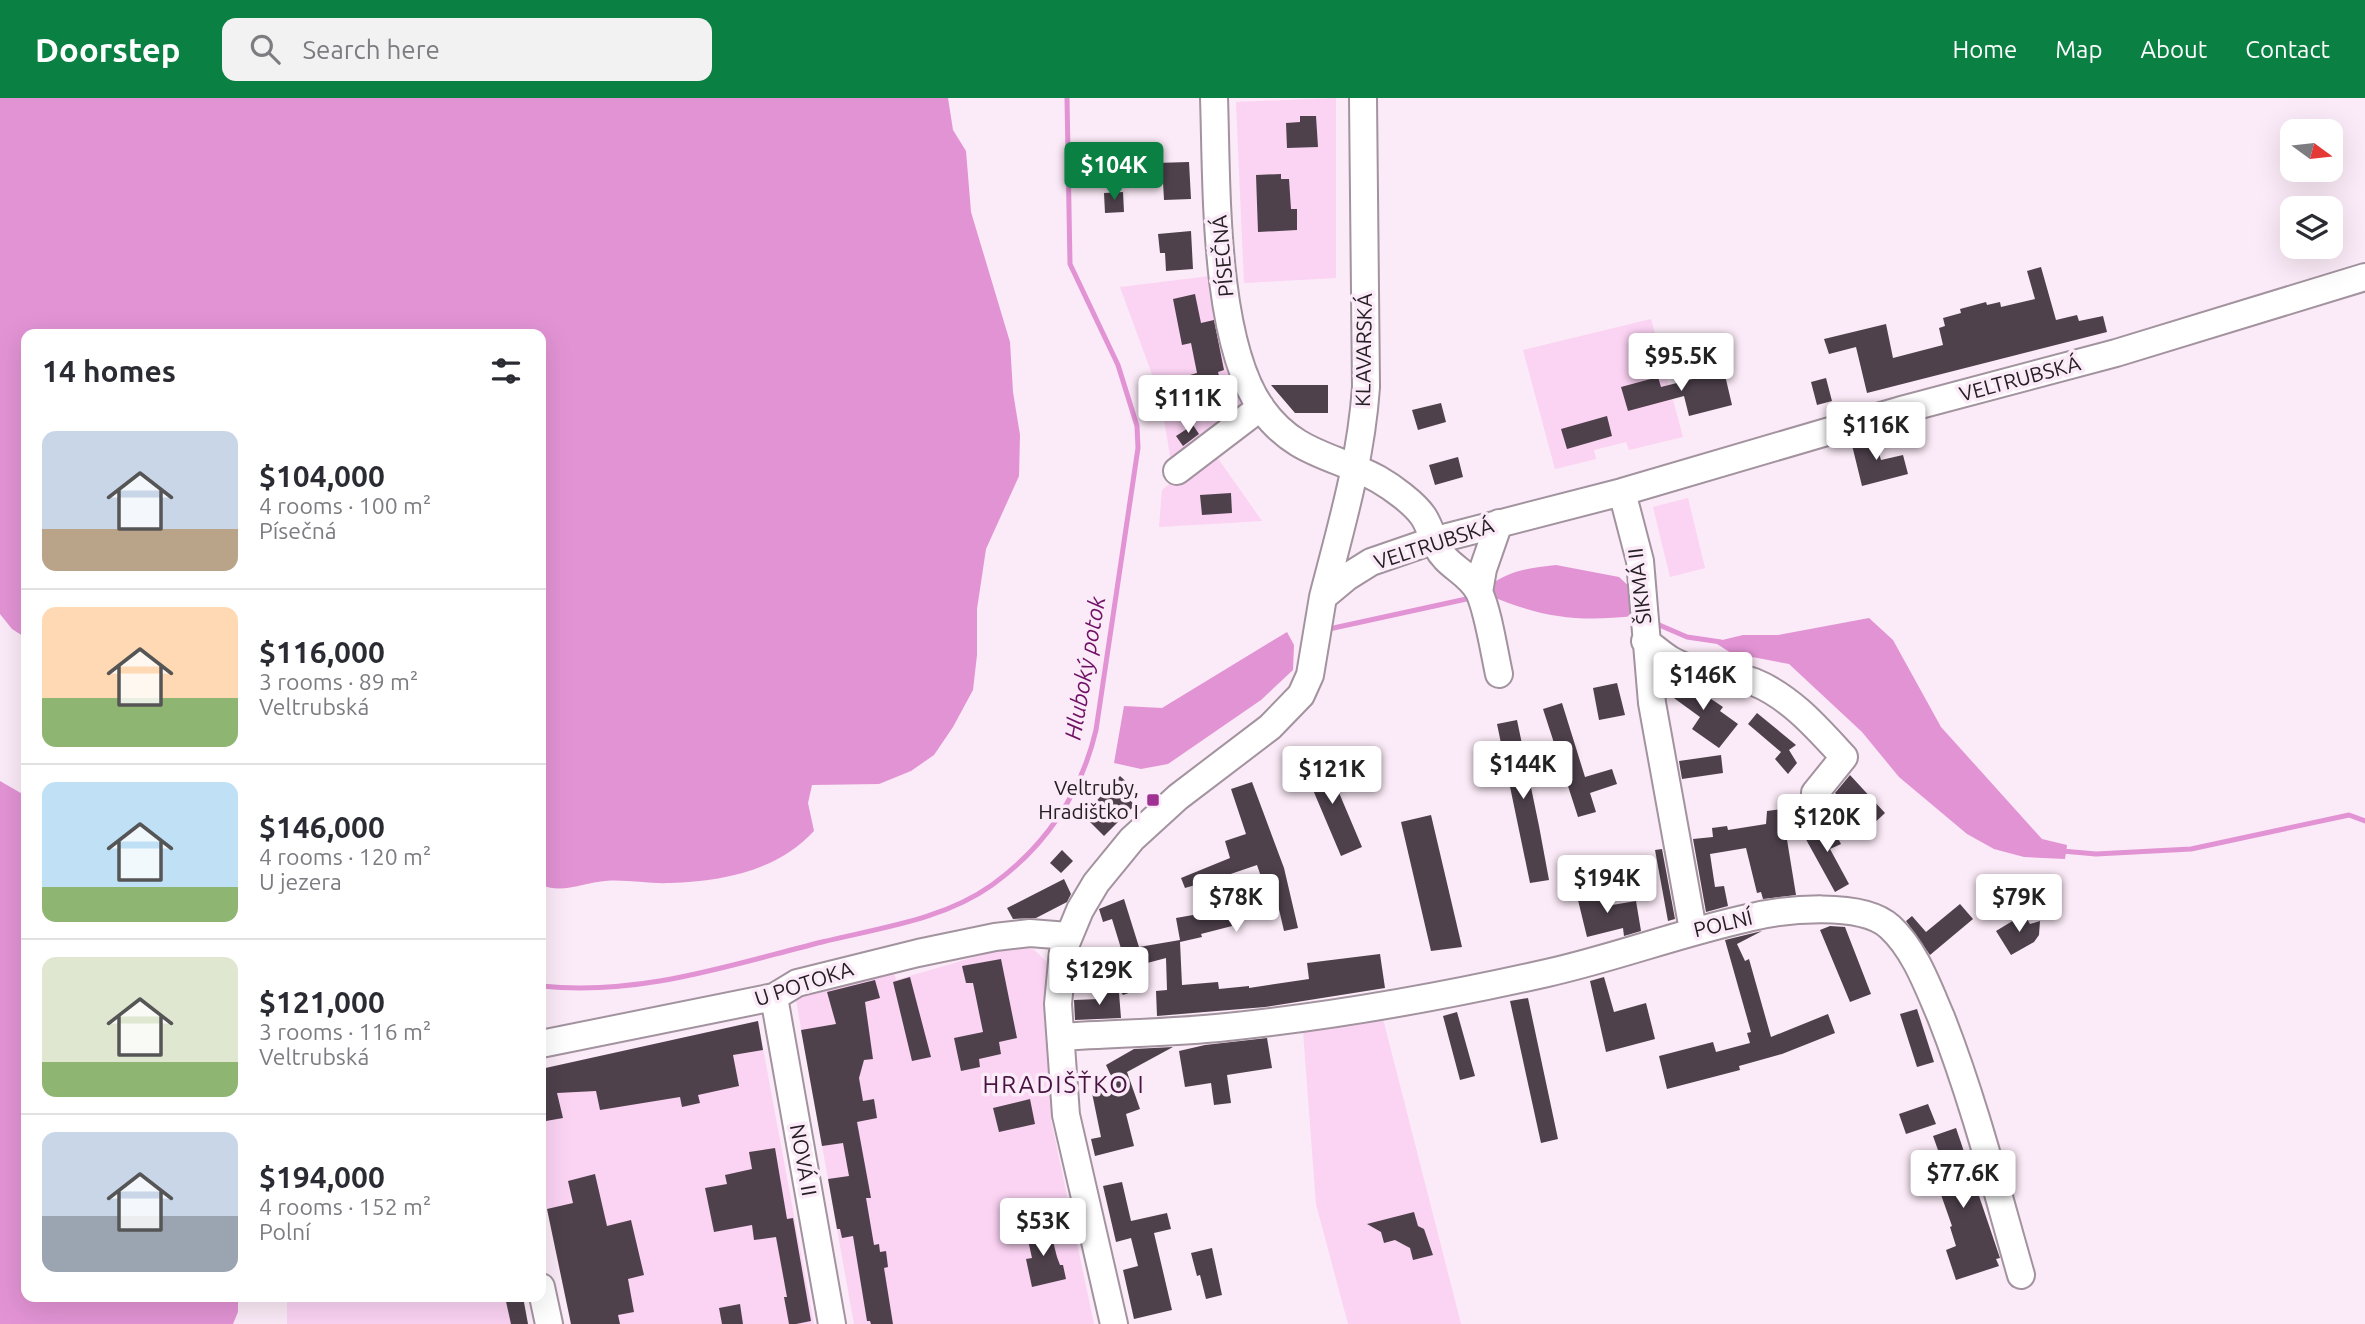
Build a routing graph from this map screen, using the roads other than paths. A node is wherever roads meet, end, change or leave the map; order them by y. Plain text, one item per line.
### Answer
1 (1214, 98) edge
2 (1363, 98) edge
3 (2365, 277) edge
4 (1261, 407) junction
5 (1177, 471) dead end
6 (1356, 471) junction
7 (1622, 492) junction
8 (1499, 523) junction
9 (1432, 541) junction
10 (1479, 592) junction
11 (1323, 597) junction
12 (1646, 641) junction
13 (1499, 674) dead end
14 (1815, 793) dead end
15 (1693, 930) junction
16 (1068, 936) junction
17 (774, 997) junction
18 (1061, 1037) junction
19 (546, 1043) edge
20 (2021, 1275) dead end
21 (544, 1302) edge
22 (549, 1324) edge
23 (832, 1324) edge
24 (1114, 1324) edge

1 - 4 street, PÍSEČNÁ
2 - 6 street, KLAVARSKÁ
3 - 7 street, VELTRUBSKÁ
4 - 5 street
4 - 6 street, PÍSEČNÁ
6 - 9 street, PÍSEČNÁ
6 - 11 street, KLAVARSKÁ
7 - 8 street, VELTRUBSKÁ
7 - 12 street, ŠIKMÁ II
8 - 9 street, VELTRUBSKÁ
8 - 10 street
9 - 10 street, PÍSEČNÁ
9 - 11 street, VELTRUBSKÁ
10 - 13 street
11 - 16 street
12 - 14 street
12 - 15 street, ŠIKMÁ II
15 - 18 street, POLNÍ
15 - 20 street, POLNÍ
16 - 17 street, U POTOKA
16 - 18 street
17 - 19 street, U POTOKA
17 - 23 street, NOVÁ II
18 - 24 street
21 - 22 street

